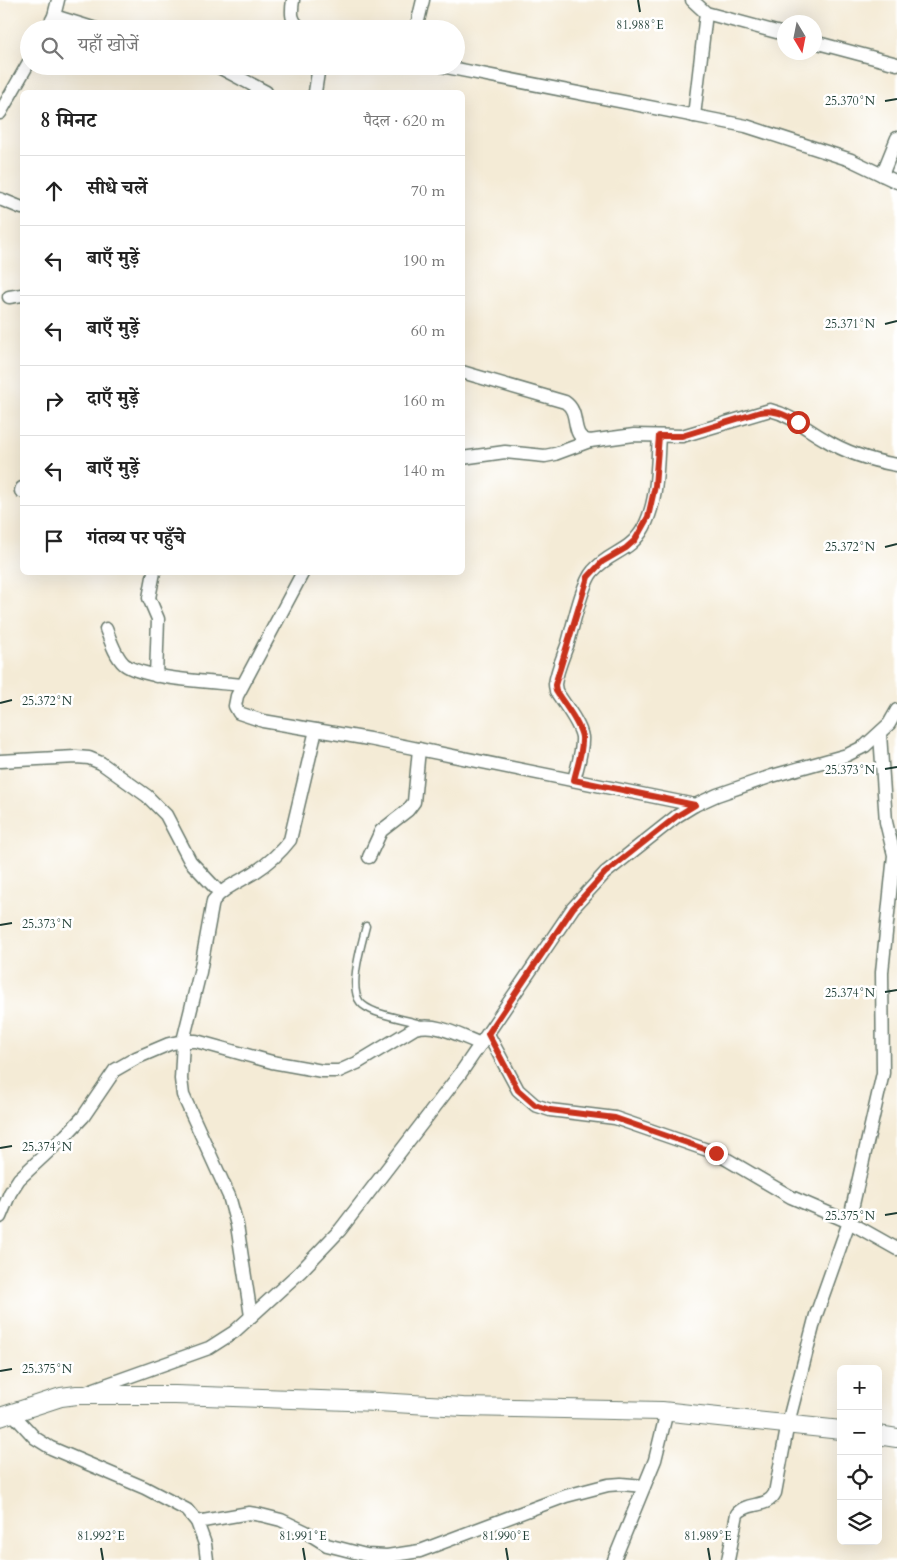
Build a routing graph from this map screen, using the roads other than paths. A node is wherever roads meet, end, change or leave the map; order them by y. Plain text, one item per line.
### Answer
1 (58, 0) edge
2 (293, 0) edge
3 (423, 0) edge
4 (692, 0) edge
5 (706, 13) junction
6 (54, 16) junction
7 (52, 20) edge
8 (67, 20) edge
9 (293, 20) edge
10 (418, 20) edge
11 (777, 32) edge
12 (822, 44) edge
13 (897, 64) edge
14 (465, 71) edge
15 (22, 75) edge
16 (234, 75) edge
17 (318, 75) edge
18 (262, 90) edge
19 (315, 90) edge
20 (0, 113) edge
21 (694, 116) junction
22 (897, 138) edge
23 (882, 175) junction
24 (897, 182) edge
25 (0, 199) edge
26 (20, 207) edge
27 (20, 295) edge
28 (9, 297) dead end
29 (465, 373) edge
30 (659, 436) junction
31 (590, 441) junction
32 (465, 458) edge
33 (897, 465) edge
34 (153, 575) edge
35 (301, 575) edge
36 (106, 629) dead end
37 (156, 676) junction
38 (242, 685) junction
39 (897, 710) edge
40 (316, 730) junction
41 (880, 734) junction
42 (420, 749) junction
43 (0, 761) edge
44 (574, 780) junction
45 (695, 805) junction
46 (895, 845) edge
47 (369, 857) dead end
48 (220, 892) junction
49 (366, 926) dead end
50 (425, 1025) junction
51 (484, 1039) junction
52 (183, 1041) junction
53 (0, 1217) edge
54 (849, 1222) junction
55 (897, 1249) edge
56 (251, 1316) junction
57 (77, 1395) junction
58 (667, 1411) junction
59 (6, 1415) edge
60 (788, 1423) junction
61 (837, 1429) edge
62 (882, 1436) edge
63 (897, 1438) edge
64 (644, 1486) junction
65 (197, 1522) junction
66 (207, 1560) edge
67 (614, 1560) edge
68 (728, 1560) edge

1 - 6 street
2 - 9 street
3 - 10 street
4 - 5 street
5 - 11 street
5 - 21 street
6 - 7 street
6 - 8 street
12 - 13 street
14 - 21 street
15 - 20 street
16 - 18 street
17 - 19 street
21 - 23 street
22 - 23 street
23 - 24 street
25 - 26 street
27 - 28 street
29 - 31 street
30 - 31 street
30 - 33 street
30 - 44 street
31 - 32 street
34 - 37 street
35 - 38 street
36 - 37 street
37 - 38 street
38 - 40 street
39 - 41 street
40 - 42 street
40 - 48 street
41 - 45 street
41 - 46 street
42 - 44 street
42 - 47 street
43 - 48 street
44 - 45 street
45 - 51 street
46 - 54 street
48 - 52 street
49 - 50 lane
50 - 51 street
50 - 52 street
51 - 54 street
51 - 56 street
52 - 53 street
52 - 56 street
54 - 55 street
54 - 60 street
56 - 57 street
57 - 58 street
57 - 59 street
58 - 60 street
58 - 64 street
59 - 65 street
60 - 61 street
60 - 68 street
62 - 63 street
64 - 65 street
64 - 67 street
65 - 66 street

